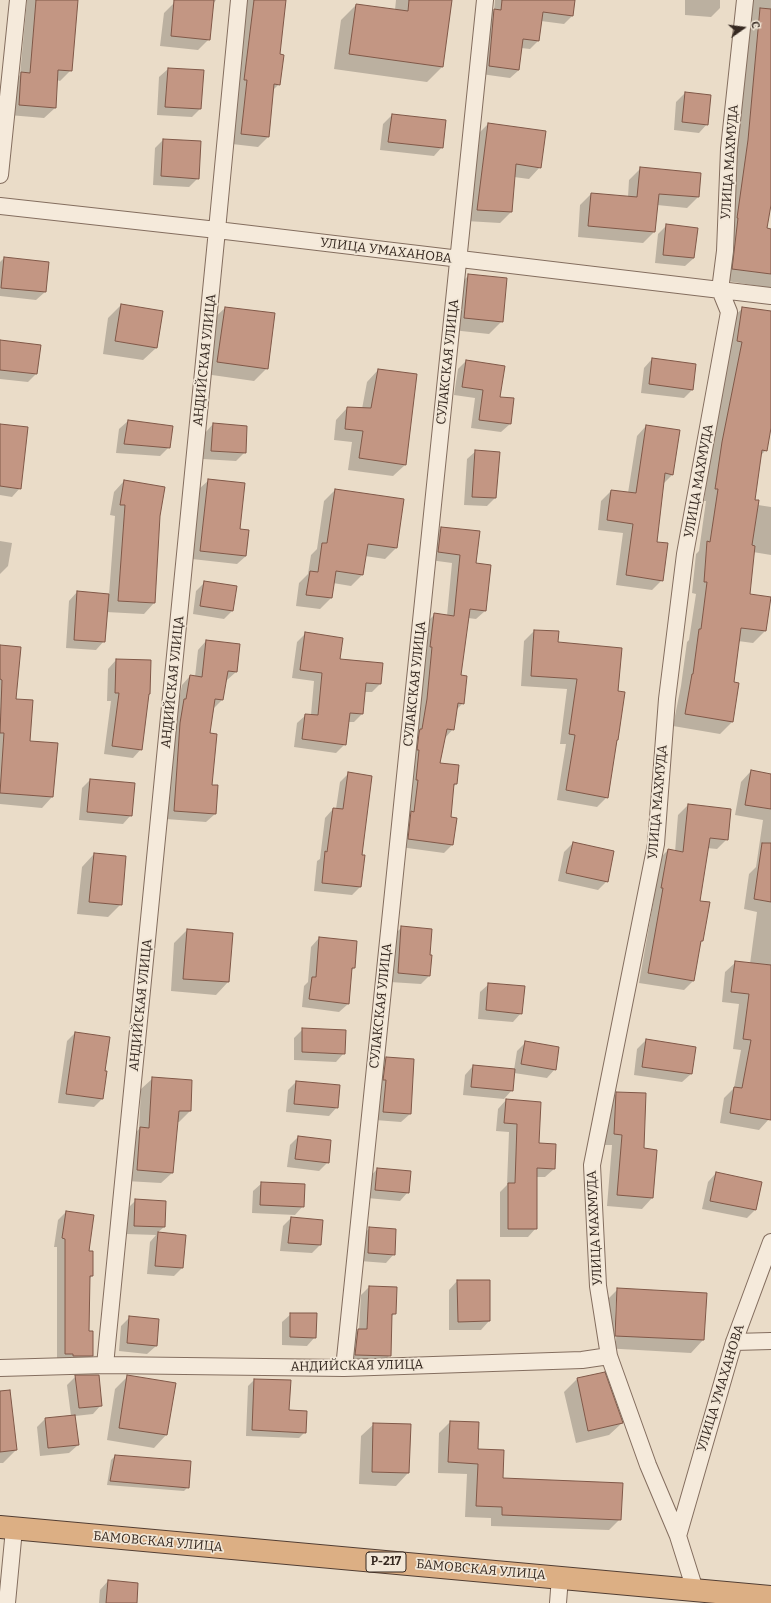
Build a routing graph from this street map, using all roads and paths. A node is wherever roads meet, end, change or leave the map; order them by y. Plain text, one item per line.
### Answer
1 (18, 0) edge
2 (239, 0) edge
3 (485, 0) edge
4 (745, 0) edge
5 (0, 175) edge
6 (0, 206) edge
7 (217, 230) junction
8 (459, 260) junction
9 (720, 290) junction
10 (771, 296) edge
11 (771, 1242) edge
12 (771, 1341) edge
13 (734, 1342) junction
14 (609, 1356) junction
15 (105, 1365) junction
16 (0, 1368) edge
17 (344, 1368) junction
18 (7, 1528) edge
19 (678, 1536) junction
20 (560, 1578) junction
21 (695, 1590) junction
22 (771, 1597) edge
23 (7, 1603) edge
24 (558, 1603) edge

1 - 5 street
2 - 7 street, АНДИЙСКАЯ УЛИЦА
3 - 8 street, СУЛАКСКАЯ УЛИЦА
4 - 9 street, УЛИЦА МАХМУДА
6 - 7 street, УЛИЦА УМАХАНОВА
7 - 8 street, УЛИЦА УМАХАНОВА
7 - 15 street, АНДИЙСКАЯ УЛИЦА
8 - 9 street, УЛИЦА УМАХАНОВА
8 - 17 street, СУЛАКСКАЯ УЛИЦА
9 - 10 street, УЛИЦА УМАХАНОВА
9 - 14 street, УЛИЦА МАХМУДА
11 - 13 street, УЛИЦА УМАХАНОВА
12 - 13 street
13 - 19 street, УЛИЦА УМАХАНОВА
14 - 17 street, АНДИЙСКАЯ УЛИЦА
14 - 19 street, УЛИЦА МАХМУДА
15 - 16 street, АНДИЙСКАЯ УЛИЦА
15 - 17 street, АНДИЙСКАЯ УЛИЦА
18 - 20 highway, БАМОВСКАЯ УЛИЦА / Р-217
18 - 23 street
19 - 21 street, УЛИЦА МАХМУДА
20 - 21 highway, БАМОВСКАЯ УЛИЦА / Р-217
20 - 24 street
21 - 22 highway, БАМОВСКАЯ УЛИЦА / Р-217

